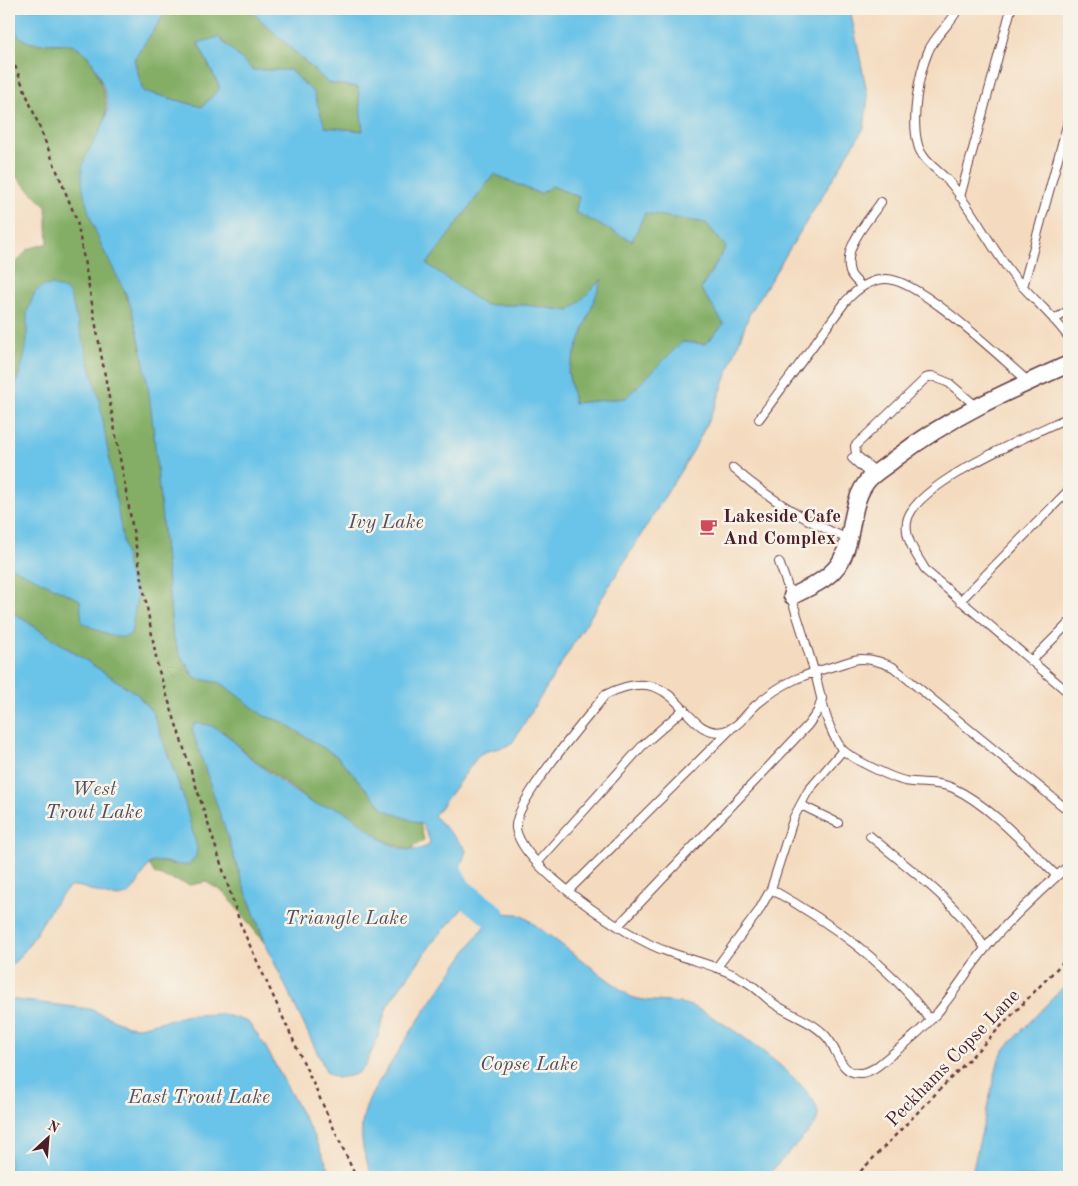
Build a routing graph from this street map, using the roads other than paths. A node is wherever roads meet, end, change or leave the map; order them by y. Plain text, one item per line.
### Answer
1 (958, 9) edge
2 (1011, 9) edge
3 (1069, 118) edge
4 (960, 197) junction
5 (881, 202) dead end
6 (862, 286) junction
7 (1023, 287) junction
8 (1069, 310) edge
9 (1054, 320) junction
10 (1069, 338) edge
11 (1069, 364) edge
12 (1029, 382) junction
13 (976, 406) junction
14 (1069, 418) edge
15 (759, 419) dead end
16 (852, 458) dead end
17 (734, 468) dead end
18 (875, 475) junction
19 (1069, 490) edge
20 (848, 538) junction
21 (779, 562) dead end
22 (792, 596) junction
23 (960, 601) junction
24 (1069, 623) edge
25 (1031, 661) junction
26 (814, 673) junction
27 (1069, 693) edge
28 (822, 698) junction
29 (684, 709) junction
30 (733, 728) junction
31 (843, 750) junction
32 (801, 805) junction
33 (1069, 811) edge
34 (838, 823) dead end
35 (870, 836) dead end
36 (537, 863) junction
37 (1069, 865) edge
38 (1057, 876) junction
39 (771, 889) junction
40 (568, 890) junction
41 (618, 926) junction
42 (986, 948) junction
43 (717, 967) junction
44 (930, 1020) junction

1 - 4 lane
2 - 4 lane
3 - 7 lane
4 - 7 lane
5 - 6 lane
6 - 12 lane
6 - 15 lane
7 - 9 lane
8 - 9 lane
9 - 10 lane
11 - 12 street
12 - 13 street
13 - 18 street
13 - 18 lane
14 - 23 lane
16 - 18 lane
17 - 20 lane
18 - 20 street
19 - 23 lane
20 - 22 street
21 - 22 lane
22 - 26 lane
23 - 25 lane
24 - 25 lane
25 - 27 lane
26 - 28 lane
26 - 30 lane
26 - 33 lane
28 - 31 lane
28 - 41 lane
29 - 30 lane
29 - 36 lane
29 - 36 lane
30 - 40 lane
31 - 32 lane
31 - 38 lane
32 - 34 lane
32 - 39 lane
35 - 42 lane
36 - 40 lane
37 - 38 lane
38 - 42 lane
39 - 43 lane
39 - 44 lane
40 - 41 lane
41 - 43 lane
42 - 44 lane
43 - 44 lane

